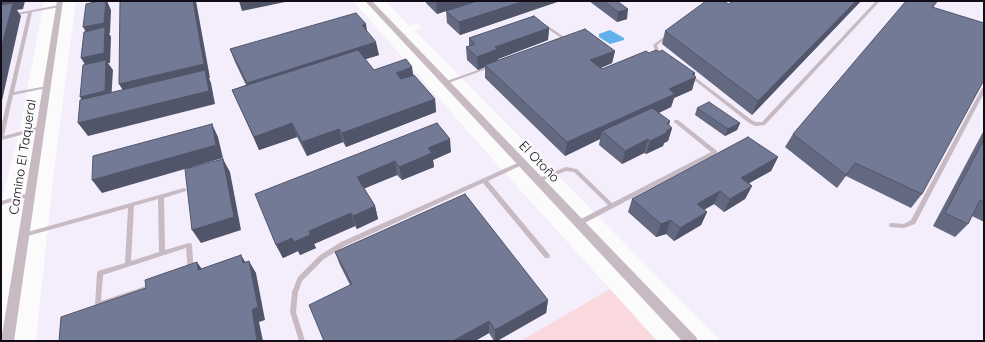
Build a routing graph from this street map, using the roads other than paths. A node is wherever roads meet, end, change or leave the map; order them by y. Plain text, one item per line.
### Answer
1 (368, 1) edge
2 (878, 1) edge
3 (60, 4) edge
4 (30, 12) junction
5 (1, 17) edge
6 (543, 24) edge
7 (673, 32) edge
8 (553, 44) edge
9 (669, 59) edge
10 (496, 65) edge
11 (688, 74) edge
12 (446, 83) junction
13 (47, 87) junction
14 (984, 89) edge
15 (12, 94) junction
16 (676, 122) dead end
17 (41, 128) junction
18 (1, 138) edge
19 (522, 163) junction
20 (484, 180) junction
21 (539, 180) junction
22 (184, 190) dead end
23 (29, 195) junction
24 (162, 197) junction
25 (1, 203) edge
26 (131, 205) junction
27 (612, 206) junction
28 (579, 223) junction
29 (892, 225) dead end
30 (24, 235) junction
31 (162, 253) junction
32 (547, 256) dead end
33 (128, 264) junction
34 (7, 341) edge
35 (302, 341) edge
36 (691, 341) edge

1 - 12 street, El Otoño
2 - 11 lane
3 - 4 lane
3 - 13 street, Camino El Taqueral
4 - 5 lane
4 - 15 lane
6 - 8 lane
7 - 9 lane
10 - 12 lane
12 - 19 street, El Otoño
13 - 15 lane
13 - 17 street, Camino El Taqueral
14 - 29 lane
15 - 18 lane
16 - 27 lane
17 - 18 lane
17 - 23 street, Camino El Taqueral
19 - 20 lane
19 - 21 street, El Otoño
20 - 32 lane
20 - 35 lane
21 - 27 lane
21 - 28 street, El Otoño
22 - 24 lane
23 - 25 lane
23 - 30 street, Camino El Taqueral
24 - 26 lane
24 - 31 lane
26 - 30 lane
26 - 33 lane
27 - 28 lane
28 - 36 street, El Otoño
30 - 34 street, Camino El Taqueral
31 - 33 lane
31 - 33 lane

